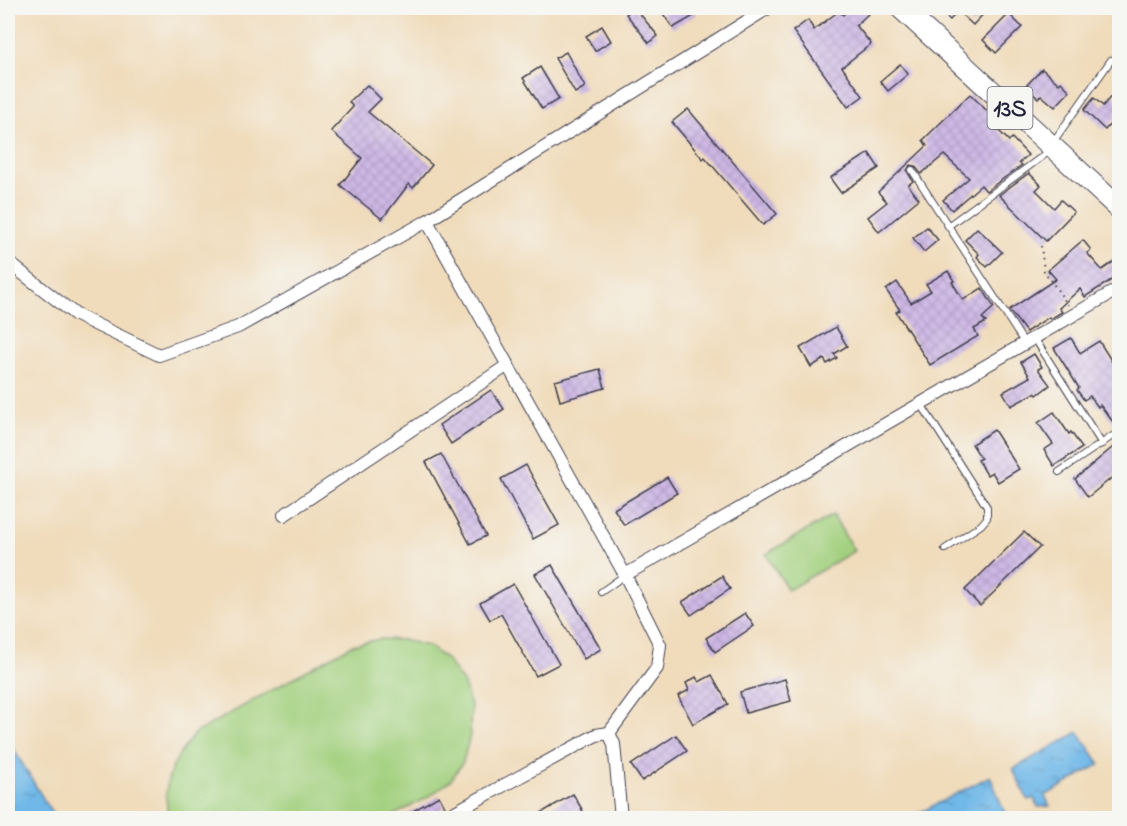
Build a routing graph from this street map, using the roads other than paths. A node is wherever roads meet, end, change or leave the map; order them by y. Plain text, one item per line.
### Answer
1 (768, 8) edge
2 (901, 8) edge
3 (1111, 60) dead end
4 (1052, 147) junction
5 (912, 170) dead end
6 (1119, 208) edge
7 (427, 221) junction
8 (948, 226) junction
9 (8, 262) edge
10 (1119, 288) edge
11 (1030, 342) junction
12 (508, 365) junction
13 (921, 404) junction
14 (1119, 431) edge
15 (1102, 444) junction
16 (1059, 472) dead end
17 (284, 515) dead end
18 (945, 549) dead end
19 (625, 575) junction
20 (601, 592) dead end
21 (609, 733) junction
22 (444, 819) edge
23 (621, 819) edge

1 - 7 street
2 - 4 highway, 13S
3 - 4 lane
4 - 6 highway, 13S
4 - 8 lane
5 - 8 lane
7 - 9 street
7 - 12 street
8 - 11 lane
10 - 11 street
11 - 13 street
11 - 15 lane
12 - 17 street
12 - 19 street
13 - 18 lane
13 - 19 street
14 - 15 lane
15 - 16 lane
19 - 20 lane
19 - 21 street
21 - 22 street
21 - 23 street

